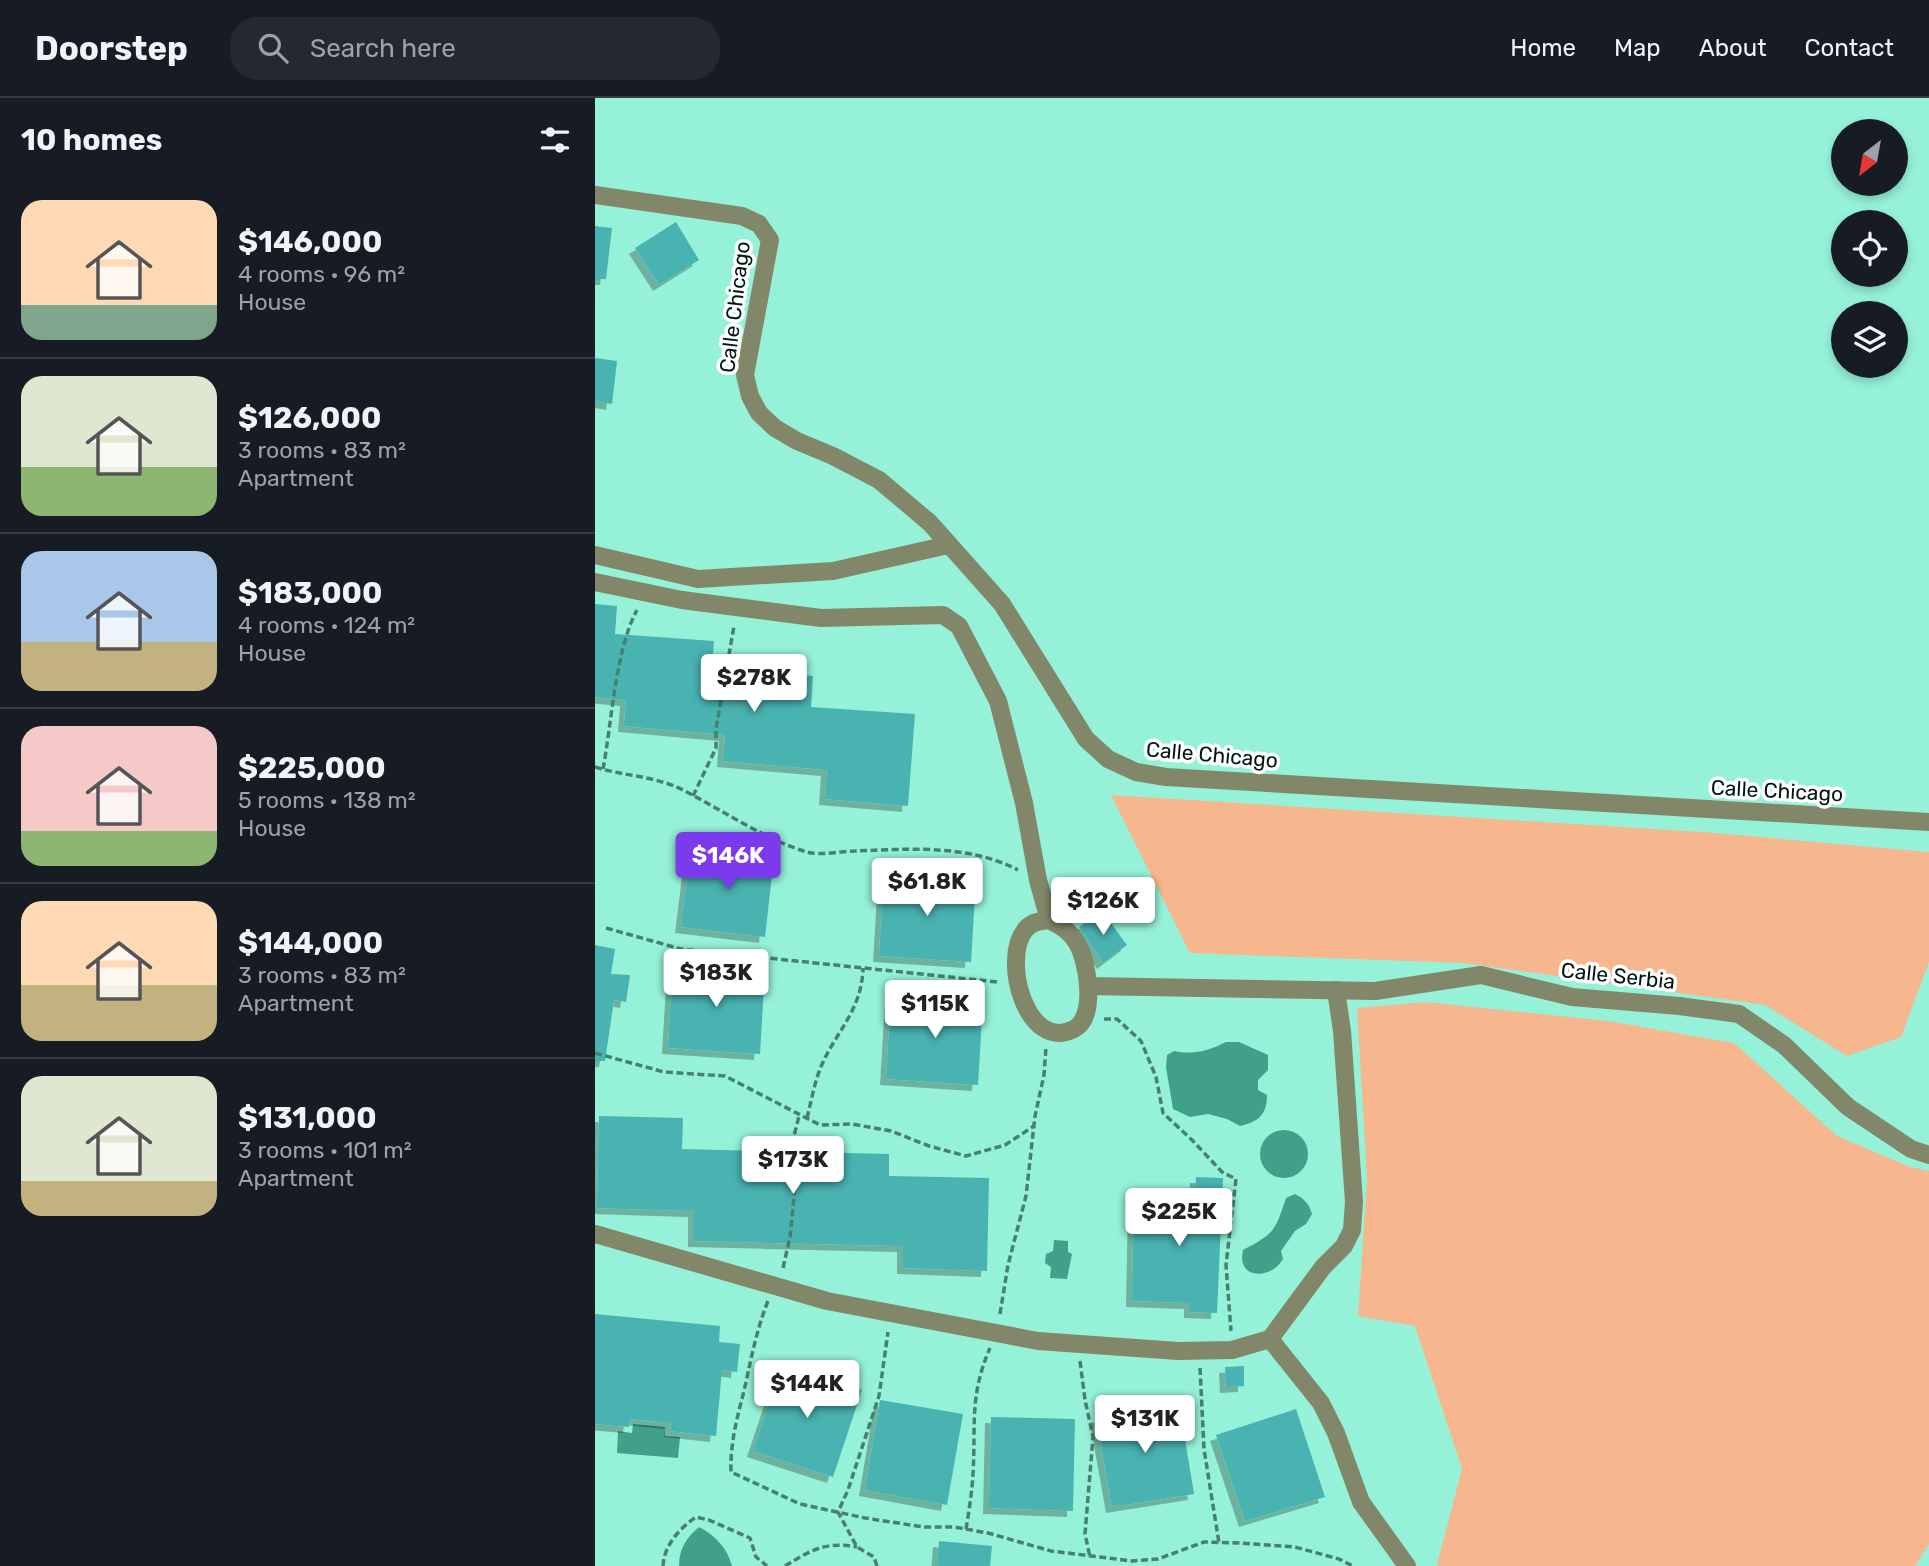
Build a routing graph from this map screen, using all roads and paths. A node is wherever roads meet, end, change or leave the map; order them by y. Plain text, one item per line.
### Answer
1 (595, 195) edge
2 (948, 545) junction
3 (595, 555) edge
4 (595, 582) edge
5 (646, 592) junction
6 (739, 607) junction
7 (595, 767) edge
8 (603, 769) junction
9 (693, 796) junction
10 (1929, 822) edge
11 (1038, 880) junction
12 (1049, 920) junction
13 (606, 928) dead end
14 (863, 968) junction
15 (1018, 984) junction
16 (1088, 986) junction
17 (1336, 990) junction
18 (1084, 1018) junction
19 (1047, 1031) junction
20 (595, 1053) edge
21 (807, 1119) junction
22 (1034, 1126) junction
23 (1929, 1155) edge
24 (595, 1234) edge
25 (889, 1312) junction
26 (997, 1333) junction
27 (1270, 1339) junction
28 (1080, 1344) junction
29 (1201, 1350) junction
30 (1231, 1350) junction
31 (731, 1472) dead end
32 (838, 1512) junction
33 (966, 1529) junction
34 (1219, 1543) junction
35 (857, 1547) junction
36 (1090, 1557) junction
37 (1110, 1559) junction
38 (663, 1566) edge
39 (767, 1566) edge
40 (785, 1566) edge
41 (877, 1566) edge
42 (1110, 1566) edge
43 (1353, 1566) edge
44 (1407, 1566) edge

1 - 2 lane, Calle Chicago
2 - 3 lane
2 - 10 lane, Calle Chicago
4 - 5 lane
5 - 6 lane
5 - 8 path
6 - 9 path
6 - 11 lane
7 - 8 path
8 - 9 path
9 - 11 path
11 - 12 lane
12 - 15 lane
12 - 16 lane
13 - 14 path
14 - 15 path
14 - 21 path
15 - 19 lane
16 - 17 lane, Calle Serbia
16 - 18 lane
17 - 23 lane, Calle Serbia
17 - 27 lane
18 - 19 lane
18 - 30 path
19 - 22 path
20 - 21 path
21 - 22 path
22 - 26 path
24 - 25 lane
25 - 26 lane
25 - 32 path
26 - 28 lane
26 - 33 path
27 - 30 lane
27 - 44 lane
28 - 29 lane
28 - 36 path
29 - 30 lane
29 - 34 path
31 - 32 path
32 - 33 path
32 - 35 path
33 - 36 path
34 - 37 path
34 - 43 path
35 - 40 path
35 - 41 path
36 - 37 path
37 - 42 path
38 - 39 path

